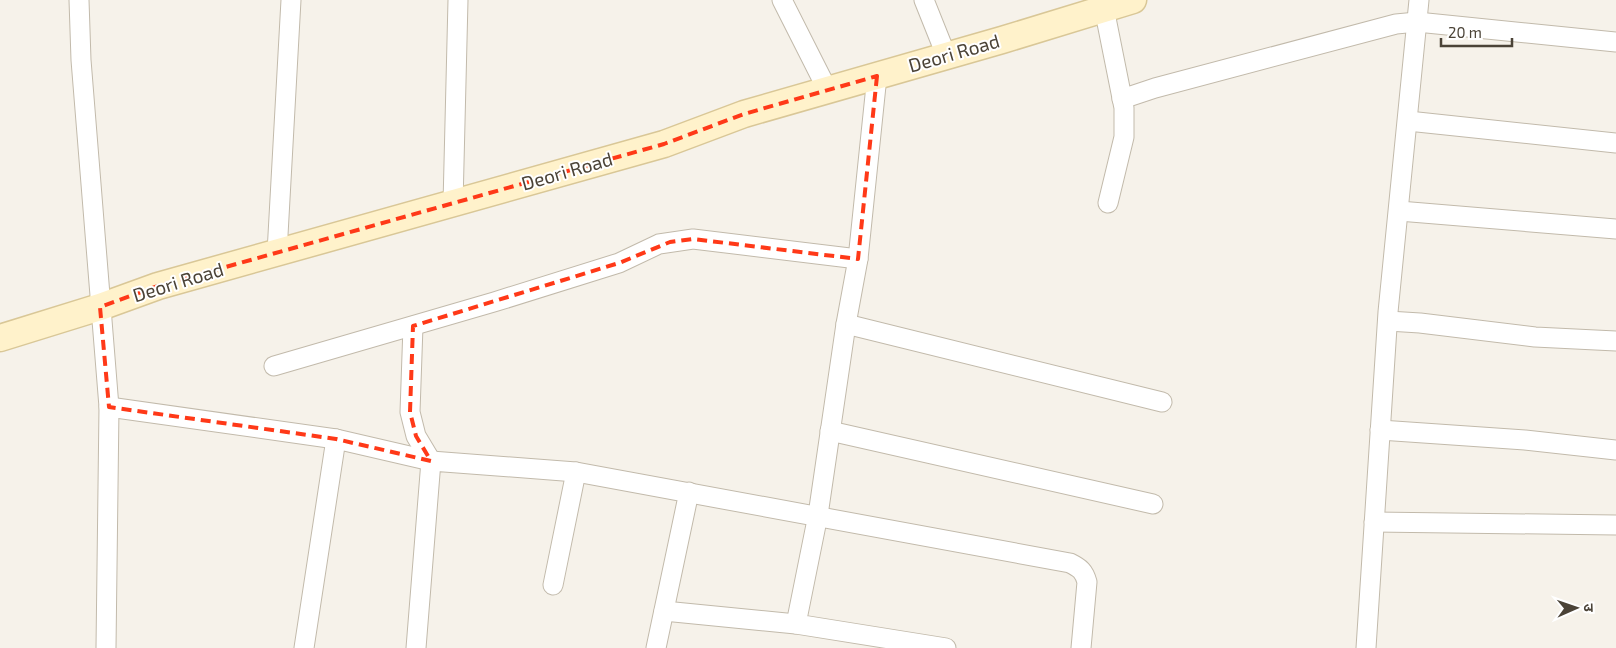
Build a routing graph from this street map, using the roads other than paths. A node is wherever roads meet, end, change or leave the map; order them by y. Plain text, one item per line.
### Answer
1 (79, 0) edge
2 (291, 0) edge
3 (458, 0) edge
4 (782, 0) edge
5 (924, 0) edge
6 (1133, 0) edge
7 (1419, 0) edge
8 (1104, 8) junction
9 (1418, 22) junction
10 (1616, 42) edge
11 (946, 55) junction
12 (877, 76) junction
13 (827, 89) junction
14 (1122, 99) junction
15 (1408, 121) junction
16 (1616, 143) edge
17 (1108, 203) dead end
18 (453, 204) junction
19 (1399, 210) junction
20 (1616, 229) edge
21 (277, 253) junction
22 (858, 259) junction
23 (100, 307) junction
24 (1388, 321) junction
25 (846, 324) junction
26 (413, 326) junction
27 (0, 338) edge
28 (1616, 341) edge
29 (274, 366) dead end
30 (1162, 402) dead end
31 (109, 407) junction
32 (1380, 430) junction
33 (830, 431) junction
34 (336, 439) junction
35 (1616, 450) edge
36 (431, 461) junction
37 (576, 472) junction
38 (689, 492) junction
39 (1153, 504) dead end
40 (818, 515) junction
41 (1374, 522) junction
42 (1616, 525) edge
43 (553, 585) dead end
44 (664, 611) junction
45 (796, 624) junction
46 (106, 648) edge
47 (304, 648) edge
48 (416, 648) edge
49 (656, 648) edge
50 (946, 648) edge
51 (1081, 648) edge
52 (1366, 648) edge

1 - 23 street
2 - 21 street
3 - 18 street
4 - 13 street
5 - 11 street
6 - 8 street, Deori Road
7 - 9 street
8 - 11 street, Deori Road
8 - 14 street
9 - 10 street
9 - 14 street
9 - 15 street
11 - 12 street, Deori Road
12 - 13 street, Deori Road
12 - 22 street
13 - 18 street, Deori Road
14 - 17 street
15 - 16 street
15 - 19 street
18 - 21 street, Deori Road
19 - 20 street
19 - 24 street
21 - 23 street, Deori Road
22 - 25 street
22 - 26 street
23 - 27 street, Deori Road
23 - 31 street
24 - 28 street
24 - 32 street
25 - 30 street
25 - 33 street
26 - 29 street
26 - 36 street
31 - 34 street
31 - 46 street
32 - 35 street
32 - 41 street
33 - 39 street
33 - 40 street
34 - 36 street
34 - 47 street
36 - 37 street
36 - 48 street
37 - 38 street
37 - 43 street
38 - 40 street
38 - 44 street
40 - 45 street
40 - 51 street
41 - 42 street
41 - 52 street
44 - 45 street
44 - 49 street
45 - 50 street

